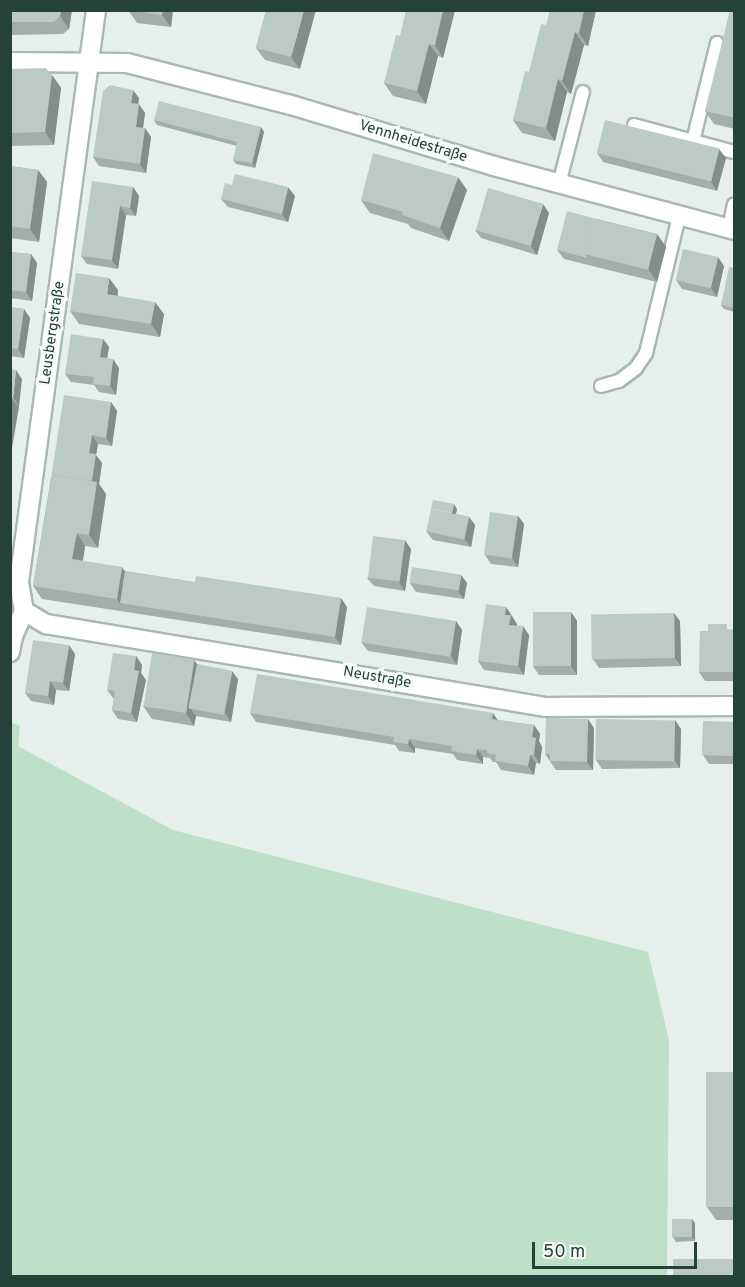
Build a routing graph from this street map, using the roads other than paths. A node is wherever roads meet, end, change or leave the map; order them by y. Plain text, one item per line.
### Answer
1 (96, 10) edge
2 (717, 43) dead end
3 (89, 61) junction
4 (10, 62) edge
5 (583, 92) dead end
6 (634, 125) edge
7 (693, 141) junction
8 (735, 152) edge
9 (559, 184) junction
10 (735, 206) edge
11 (679, 217) junction
12 (732, 229) edge
13 (601, 386) dead end
14 (24, 611) junction
15 (10, 652) edge
16 (735, 706) edge

1 - 3 street, Leusbergstraße
2 - 7 lane
3 - 4 street, Vennheidestraße
3 - 9 street, Vennheidestraße
3 - 14 street, Leusbergstraße
5 - 9 lane
6 - 7 lane
7 - 8 lane
9 - 11 street, Vennheidestraße
10 - 12 lane
11 - 12 street, Vennheidestraße
11 - 13 lane
14 - 15 street
14 - 16 street, Neustraße

